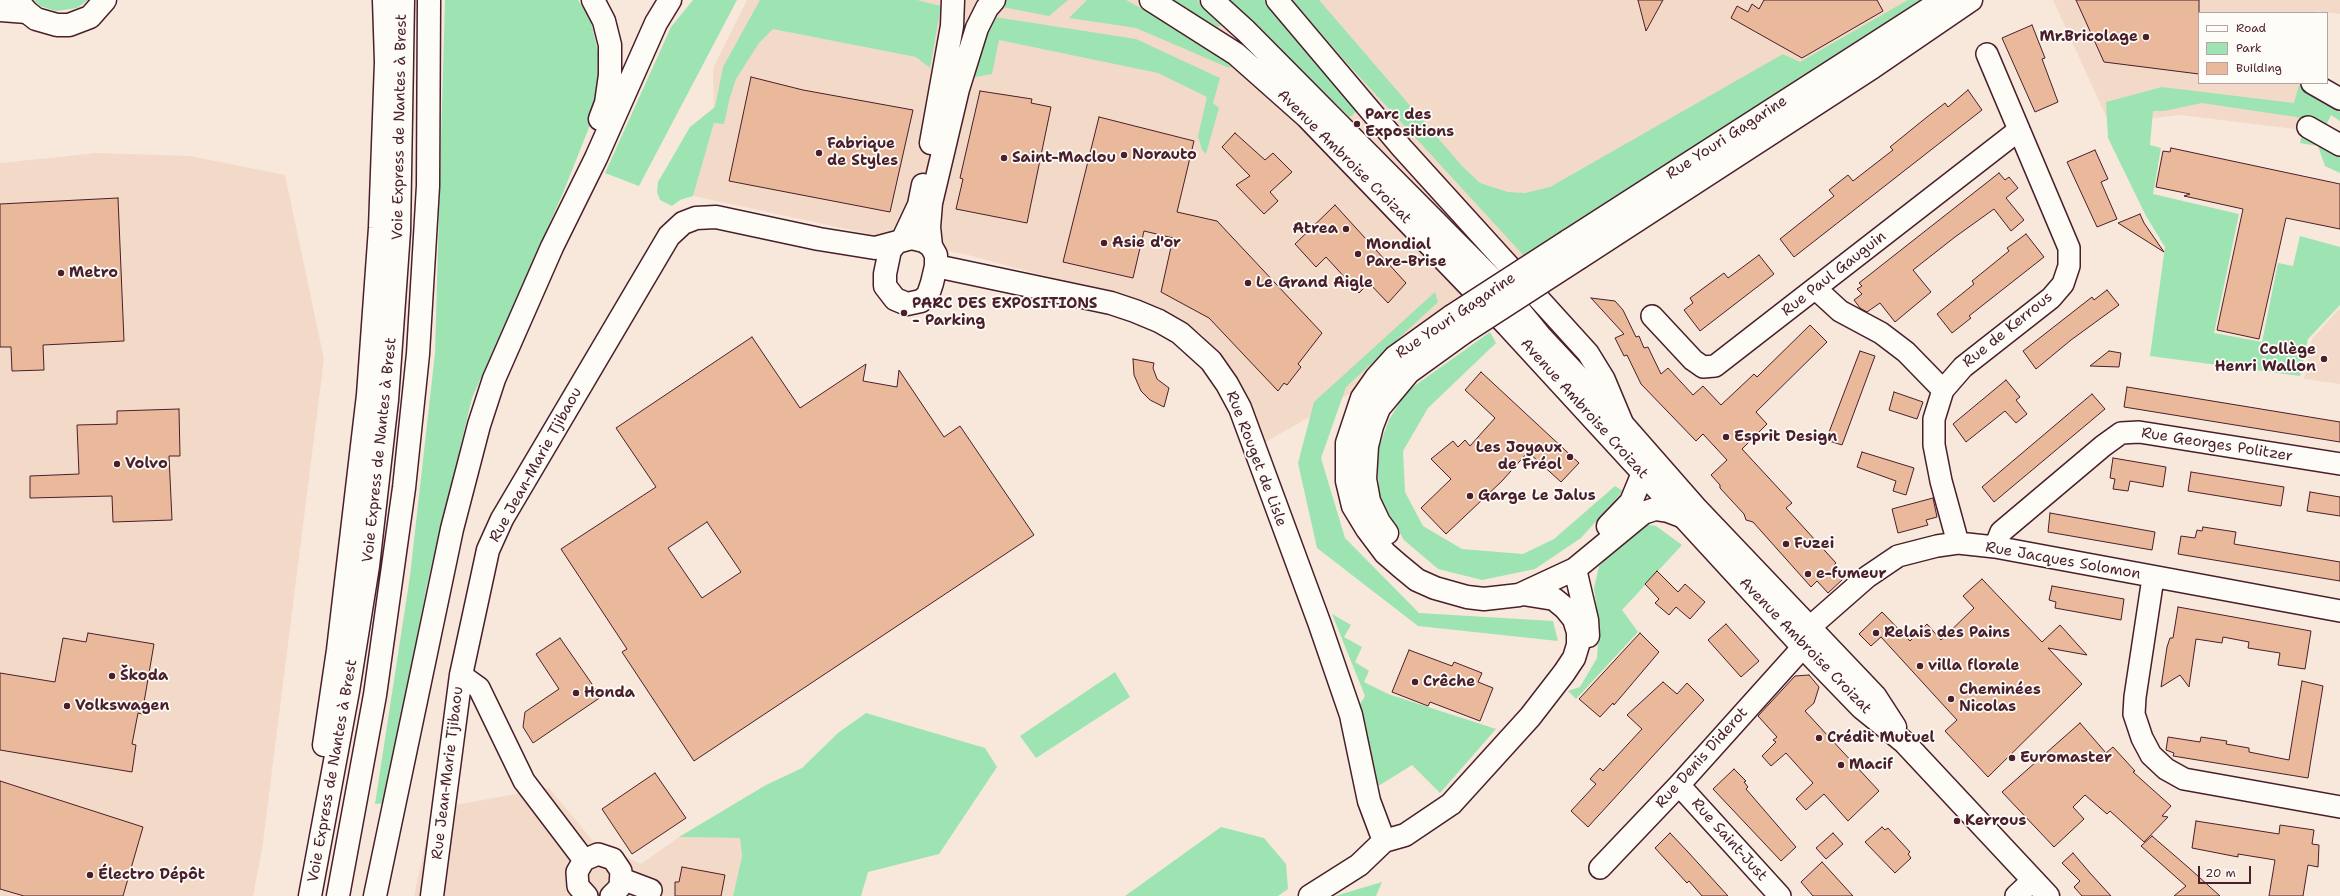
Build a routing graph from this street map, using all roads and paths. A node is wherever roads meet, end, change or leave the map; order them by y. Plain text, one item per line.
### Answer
1 (105, 0) edge
2 (384, 0) edge
3 (403, 0) edge
4 (429, 0) edge
5 (594, 0) edge
6 (670, 0) edge
7 (953, 0) edge
8 (994, 0) edge
9 (1151, 0) edge
10 (1212, 0) edge
11 (1277, 0) edge
12 (1943, 0) edge
13 (1970, 0) edge
14 (22, 6) edge
15 (0, 10) edge
16 (1987, 54) dead end
17 (2314, 84) edge
18 (2340, 99) edge
19 (2308, 127) dead end
20 (2019, 130) junction
21 (2340, 145) edge
22 (819, 239) junction
23 (900, 241) junction
24 (552, 247) junction
25 (1573, 250) junction
26 (934, 256) junction
27 (885, 274) junction
28 (1816, 289) junction
29 (1652, 316) dead end
30 (1458, 325) junction
31 (1943, 390) junction
32 (1624, 426) junction
33 (2340, 464) edge
34 (1660, 486) junction
35 (1689, 512) junction
36 (1958, 543) junction
37 (1995, 547) junction
38 (2154, 578) junction
39 (1559, 579) junction
40 (1747, 586) junction
41 (2340, 611) edge
42 (1810, 627) junction
43 (1803, 648) junction
44 (461, 675) junction
45 (1875, 696) junction
46 (1530, 717) junction
47 (1904, 742) junction
48 (1679, 785) junction
49 (2340, 807) edge
50 (1384, 841) junction
51 (322, 842) junction
52 (584, 860) junction
53 (1600, 868) dead end
54 (2033, 880) junction
55 (616, 887) edge
56 (651, 890) dead end
57 (310, 896) edge
58 (338, 896) edge
59 (375, 896) edge
60 (432, 896) edge
61 (587, 896) edge
62 (1310, 896) edge
63 (1780, 896) edge
64 (2016, 896) edge
65 (2048, 896) edge

1 - 14 main road
2 - 51 main road
3 - 51 main road, Voie Express de Nantes à Brest
4 - 58 main road, Voie Express de Nantes à Brest
5 - 24 main road
6 - 24 main road
7 - 23 main road
8 - 26 main road
9 - 34 main road, Avenue Ambroise Croizat
10 - 32 main road, Avenue Ambroise Croizat
11 - 32 street
12 - 25 main road, Rue Youri Gagarine
13 - 25 main road, Rue Youri Gagarine
14 - 15 main road
16 - 20 street, Rue de Kerrous
17 - 18 street
19 - 21 street
20 - 28 street, Rue Paul Gauguin
20 - 31 street, Rue de Kerrous
22 - 23 main road, Rue Jean-Marie Tjibaou
22 - 27 main road, Rue Jean-Marie Tjibaou
22 - 44 main road, Rue Jean-Marie Tjibaou
23 - 26 main road
23 - 27 main road
24 - 59 main road
25 - 30 main road, Rue Youri Gagarine, bridge
26 - 27 main road
26 - 50 main road, Rue Rouget de Lisle
28 - 29 street, Rue Paul Gauguin
28 - 31 street
30 - 39 main road, Rue Youri Gagarine
30 - 39 main road, Rue Youri Gagarine
31 - 36 street, Rue de Kerrous
32 - 34 main road, Avenue Ambroise Croizat
33 - 37 street, Rue Georges Politzer
34 - 35 main road, Avenue Ambroise Croizat
34 - 35 main road
34 - 39 main road, Rue Youri Gagarine
34 - 39 main road, Rue Youri Gagarine
35 - 40 main road, Avenue Ambroise Croizat
35 - 42 main road, Avenue Ambroise Croizat
36 - 37 street, Rue Jacques Solomon
36 - 42 street, Rue Jacques Solomon
37 - 38 street, Rue Jacques Solomon
38 - 41 street, Rue Jacques Solomon
38 - 49 street
39 - 46 main road
39 - 46 main road
40 - 42 street
40 - 43 main road, Avenue Ambroise Croizat
42 - 43 street
42 - 45 main road, Avenue Ambroise Croizat
43 - 45 street
43 - 47 main road, Avenue Ambroise Croizat
43 - 48 street, Rue Denis Diderot
44 - 52 street
44 - 60 main road, Rue Jean-Marie Tjibaou
45 - 47 main road, Avenue Ambroise Croizat
46 - 50 main road
47 - 54 main road, Avenue Ambroise Croizat
48 - 53 street, Rue Denis Diderot
48 - 63 street, Rue Saint-Just
50 - 62 main road
51 - 57 main road, Voie Express de Nantes à Brest
52 - 55 street
52 - 61 street
54 - 64 street
54 - 65 main road, Avenue Ambroise Croizat
55 - 56 street

